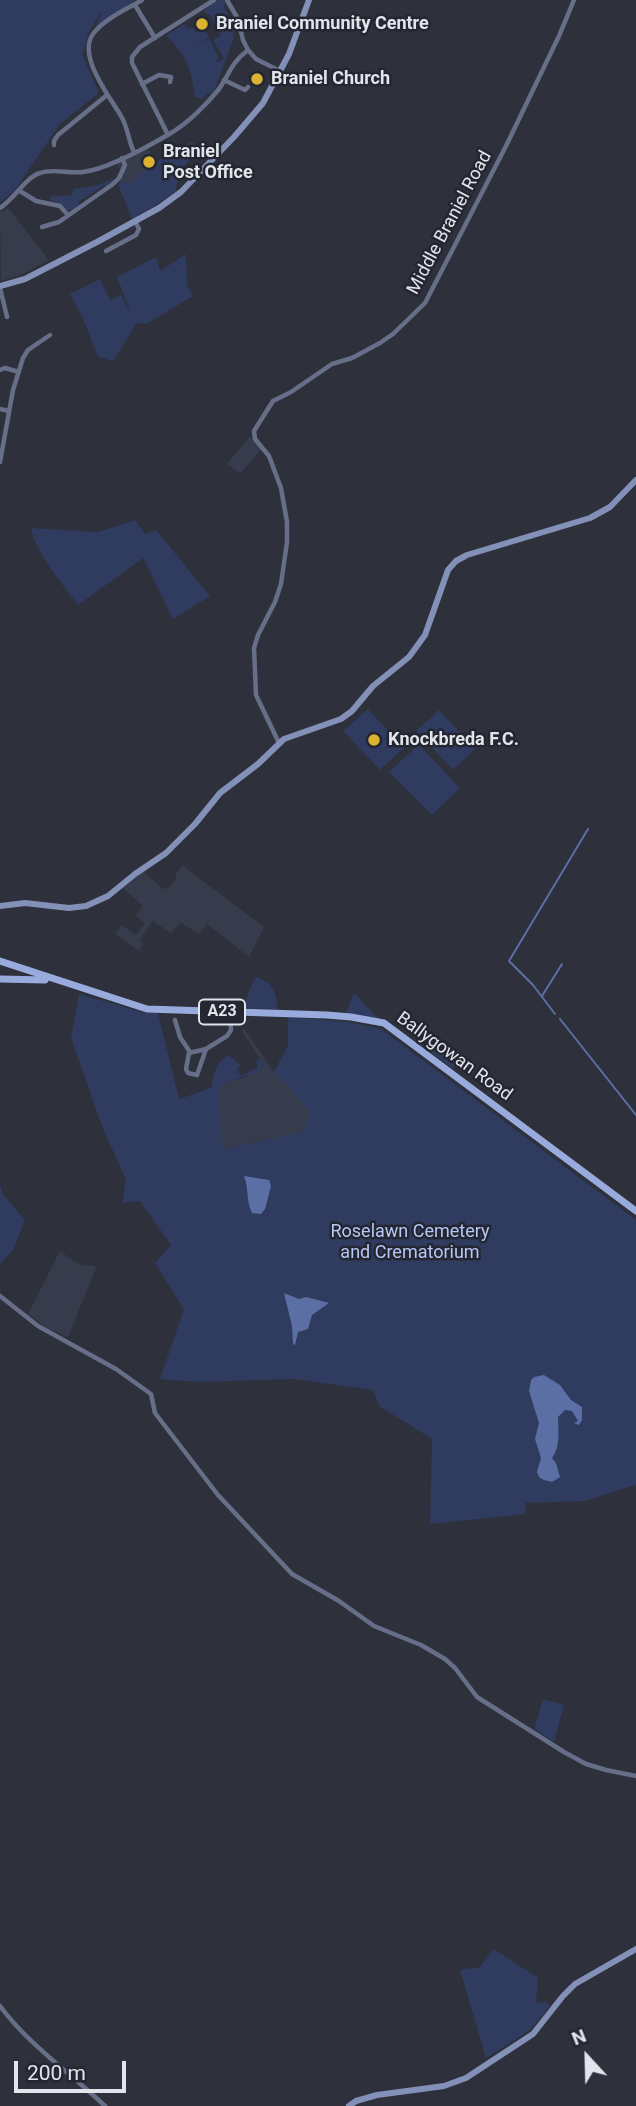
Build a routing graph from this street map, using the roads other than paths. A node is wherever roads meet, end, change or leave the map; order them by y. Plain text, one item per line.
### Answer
1 (142, 0) edge
2 (214, 0) edge
3 (227, 0) edge
4 (309, 0) edge
5 (574, 0) edge
6 (135, 5) junction
7 (155, 38) junction
8 (248, 50) junction
9 (281, 71) junction
10 (175, 72) dead end
11 (224, 80) junction
12 (142, 83) junction
13 (248, 87) dead end
14 (107, 95) junction
15 (168, 135) junction
16 (54, 145) dead end
17 (134, 152) junction
18 (122, 158) junction
19 (20, 191) junction
20 (0, 208) edge
21 (68, 215) junction
22 (135, 221) junction
23 (42, 228) dead end
24 (106, 251) dead end
25 (0, 287) edge
26 (7, 317) dead end
27 (50, 335) dead end
28 (34, 337) dead end
29 (38, 343) junction
30 (0, 370) edge
31 (19, 372) junction
32 (0, 409) edge
33 (9, 411) junction
34 (0, 462) edge
35 (636, 480) edge
36 (279, 743) junction
37 (0, 905) edge
38 (0, 961) edge
39 (0, 979) edge
40 (59, 982) junction
41 (230, 1012) junction
42 (175, 1020) dead end
43 (206, 1049) junction
44 (190, 1052) junction
45 (636, 1211) edge
46 (0, 1296) edge
47 (636, 1776) edge
48 (636, 1949) edge
49 (0, 2006) edge
50 (105, 2106) edge
51 (349, 2106) edge

1 - 6 street
2 - 7 street
3 - 8 street
4 - 9 street
5 - 36 street, Middle Braniel Road
6 - 7 street
6 - 14 street
7 - 12 street
8 - 9 street
8 - 11 street
9 - 22 street
10 - 12 street
11 - 13 street
11 - 15 street
12 - 15 street
14 - 16 street
14 - 17 street
15 - 17 street
17 - 18 street
18 - 19 street
18 - 21 street
19 - 20 street
19 - 21 street
21 - 23 street
22 - 24 street
22 - 25 street
25 - 26 street
27 - 29 street
28 - 29 street
29 - 31 street
30 - 31 street
31 - 33 street
32 - 33 street
33 - 34 street
35 - 36 street
36 - 37 street
38 - 40 main road, Ballygowan Road / A23
39 - 40 main road, Ballygowan Road / A23
40 - 41 main road, Ballygowan Road / A23
41 - 43 street
41 - 45 main road, Ballygowan Road / A23
42 - 44 street
43 - 44 street
43 - 44 street
46 - 47 street
48 - 51 street
49 - 50 street

